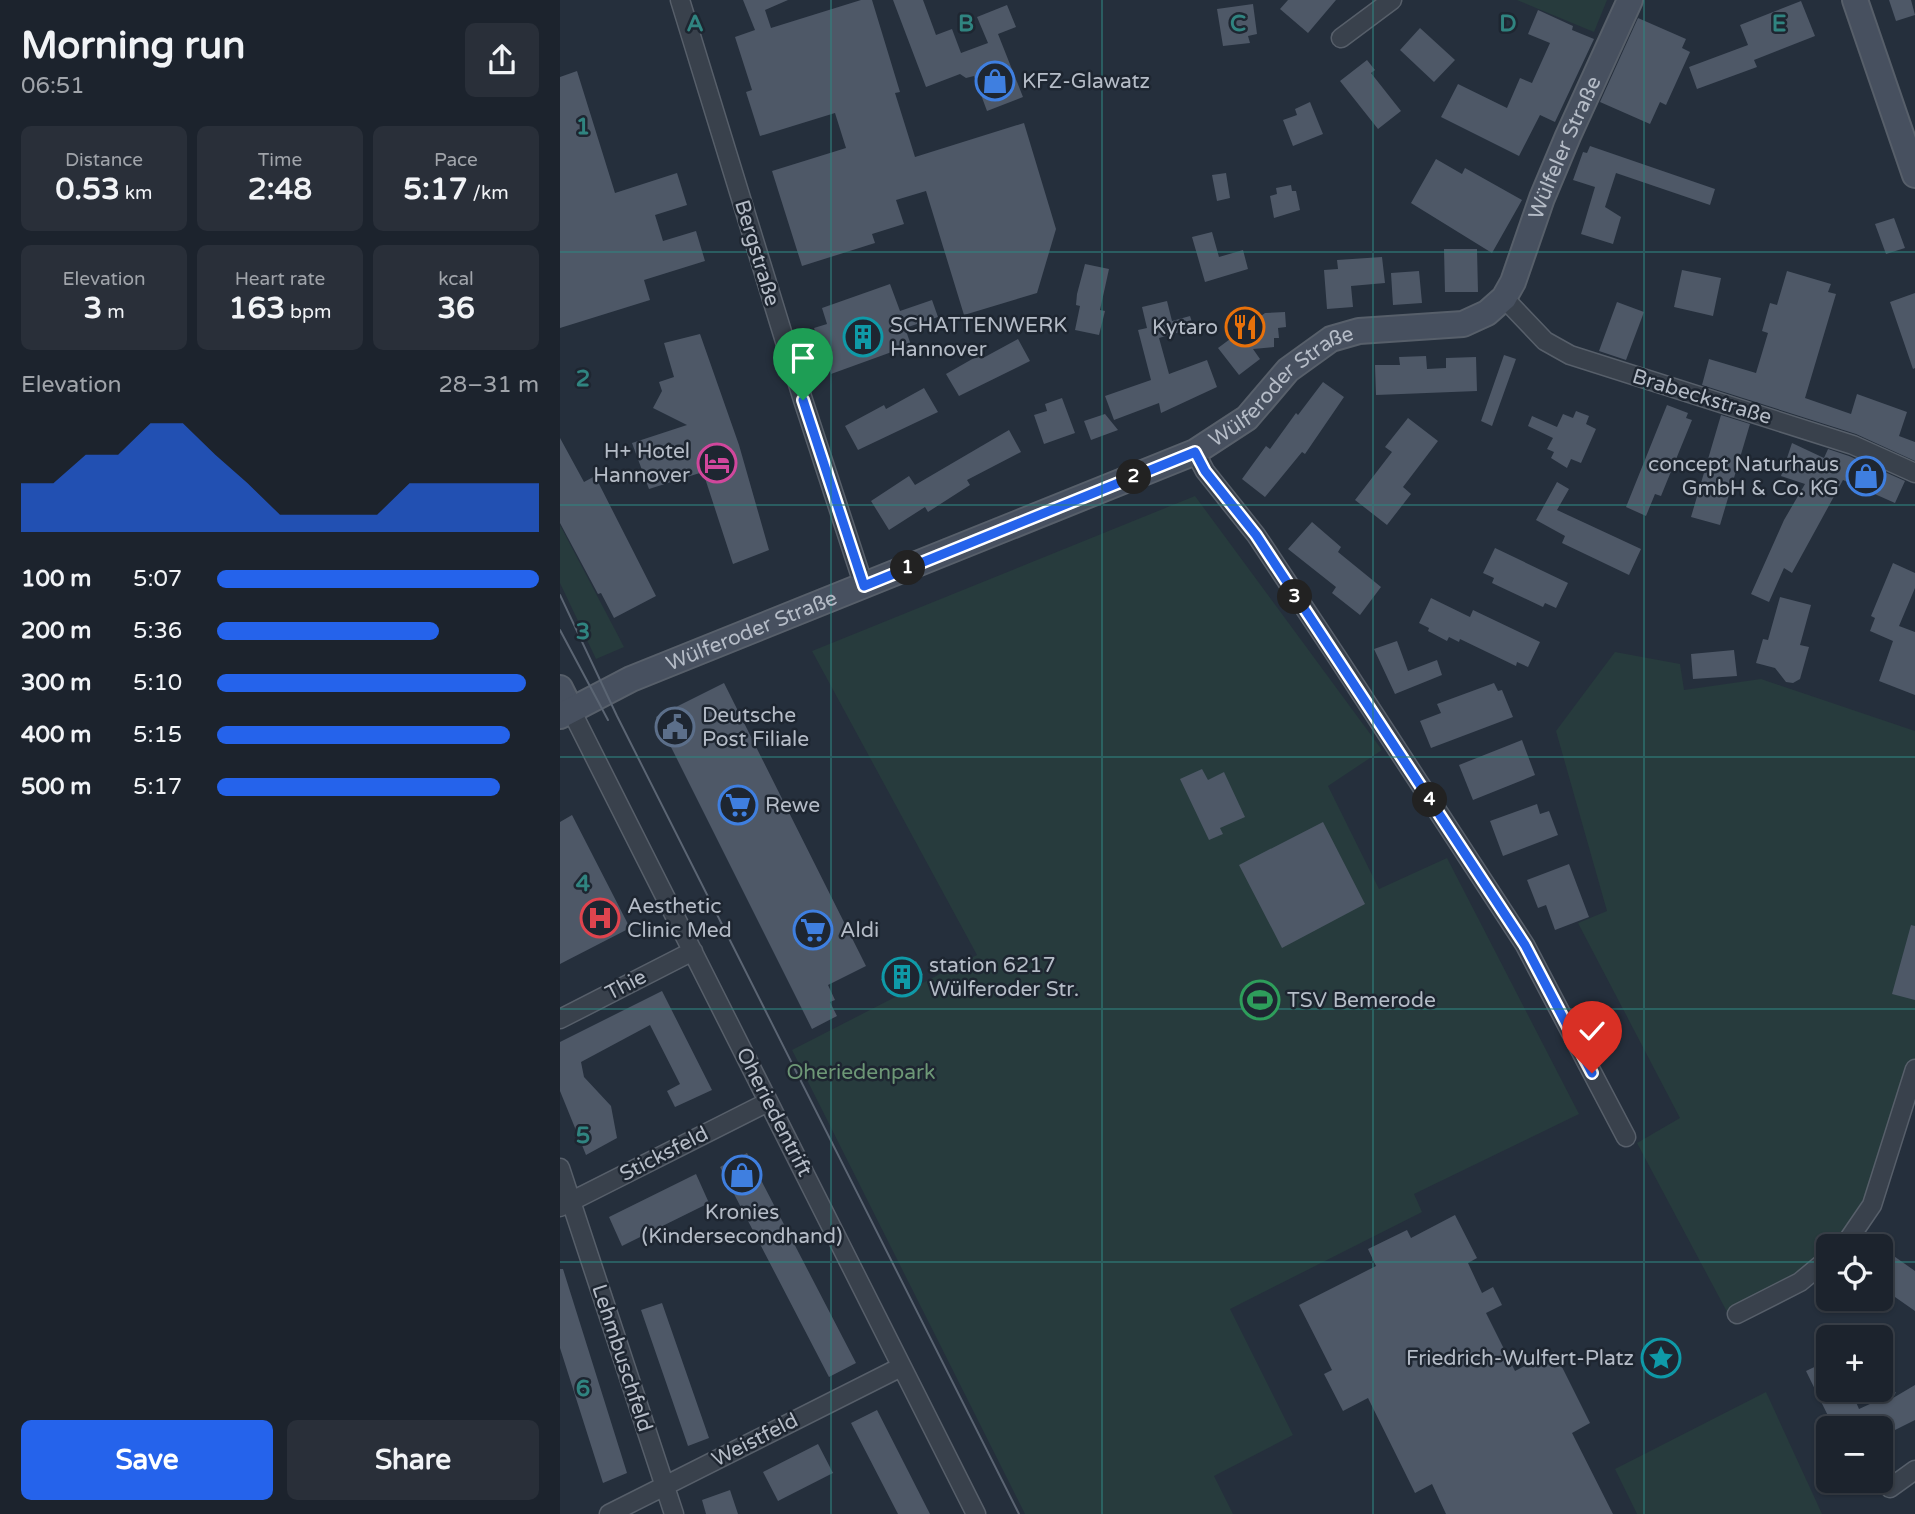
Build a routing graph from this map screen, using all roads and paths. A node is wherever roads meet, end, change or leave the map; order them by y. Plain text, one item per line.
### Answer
1 (680, 0) edge
2 (1392, 0) edge
3 (1630, 0) edge
4 (1855, 0) edge
5 (1341, 38) dead end
6 (1915, 175) edge
7 (1504, 298) junction
8 (1195, 452) junction
9 (1915, 473) edge
10 (864, 586) junction
11 (564, 705) edge
12 (693, 951) junction
13 (560, 1018) edge
14 (1915, 1069) edge
15 (768, 1102) junction
16 (1626, 1138) dead end
17 (560, 1168) edge
18 (565, 1205) edge
19 (1852, 1234) edge
20 (1816, 1269) edge
21 (1737, 1314) dead end
22 (901, 1367) junction
23 (1915, 1470) edge
24 (664, 1486) junction
25 (1893, 1486) edge
26 (609, 1514) edge
27 (674, 1514) edge
28 (976, 1514) edge

1 - 10 street, Bergstraße
2 - 5 street
3 - 7 main road, Wülfeler Straße
4 - 6 main road
7 - 8 main road, Wülferoder Straße
7 - 9 street, Brabeckstraße
8 - 10 main road, Wülferoder Straße
8 - 16 street
10 - 11 main road, Wülferoder Straße
11 - 12 street, Oheriedentrift
12 - 13 street, Thie
12 - 15 street, Oheriedentrift
14 - 19 street
15 - 18 street, Sticksfeld
15 - 22 street, Oheriedentrift
17 - 18 street
18 - 24 street, Lehmbuschfeld
20 - 21 street
22 - 24 street, Weistfeld
22 - 28 street, Oheriedentrift
23 - 25 street
24 - 26 street, Weistfeld
24 - 27 street, Lehmbuschfeld

